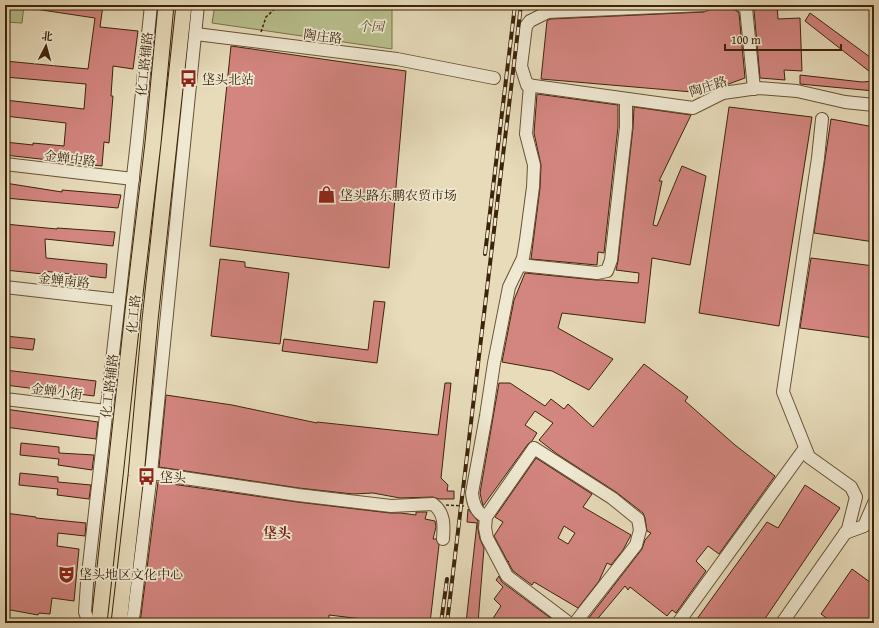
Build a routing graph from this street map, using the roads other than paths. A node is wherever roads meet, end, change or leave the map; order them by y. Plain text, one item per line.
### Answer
1 (150, 5) edge
2 (157, 5) edge
3 (166, 5) edge
4 (184, 5) edge
5 (190, 5) edge
6 (198, 5) edge
7 (704, 5) edge
8 (740, 5) edge
9 (547, 8) edge
10 (164, 24) junction
11 (196, 34) junction
12 (180, 46) junction
13 (494, 78) dead end
14 (528, 85) junction
15 (754, 89) junction
16 (626, 99) junction
17 (874, 105) edge
18 (822, 119) dead end
19 (137, 141) junction
20 (153, 143) junction
21 (168, 145) junction
22 (183, 148) junction
23 (5, 164) edge
24 (133, 179) junction
25 (172, 252) junction
26 (124, 259) junction
27 (520, 265) junction
28 (5, 287) edge
29 (119, 300) junction
30 (133, 311) junction
31 (150, 320) junction
32 (5, 399) edge
33 (106, 411) junction
34 (805, 448) junction
35 (151, 473) junction
36 (874, 503) edge
37 (481, 514) junction
38 (845, 533) junction
39 (443, 539) dead end
40 (89, 623) edge
41 (99, 623) edge
42 (119, 623) edge
43 (132, 623) edge
44 (569, 623) edge
45 (575, 623) edge
46 (678, 623) edge
47 (782, 623) edge

1 - 19 street, 化工路辅路
2 - 10 street, 化工路辅路
3 - 10 main road, 化工路
4 - 12 main road, 化工路
5 - 12 main road
6 - 11 street
7 - 9 street
8 - 15 street
9 - 14 street
10 - 20 main road, 化工路
11 - 13 street, 陶庄路
11 - 22 street
12 - 21 main road, 化工路
14 - 16 street, 陶庄路
14 - 27 street
15 - 16 street, 陶庄路
15 - 17 street, 陶庄路
16 - 27 street
18 - 34 street
19 - 20 street
19 - 24 street, 化工路辅路
20 - 21 street
20 - 30 main road, 化工路
21 - 22 street
21 - 31 main road, 化工路
22 - 25 street
23 - 24 street, 金蝉中路
24 - 26 street, 化工路辅路
25 - 31 street
25 - 35 street
26 - 29 street, 化工路辅路
26 - 30 street
27 - 37 street
28 - 29 street, 金蝉南路
29 - 33 street, 化工路辅路
30 - 41 main road, 化工路
31 - 42 main road, 化工路
32 - 33 street, 金蝉小街
33 - 40 street, 化工路辅路
34 - 38 street
34 - 46 street
35 - 39 street
35 - 43 street
36 - 38 street
37 - 44 street
37 - 45 street
38 - 47 street

